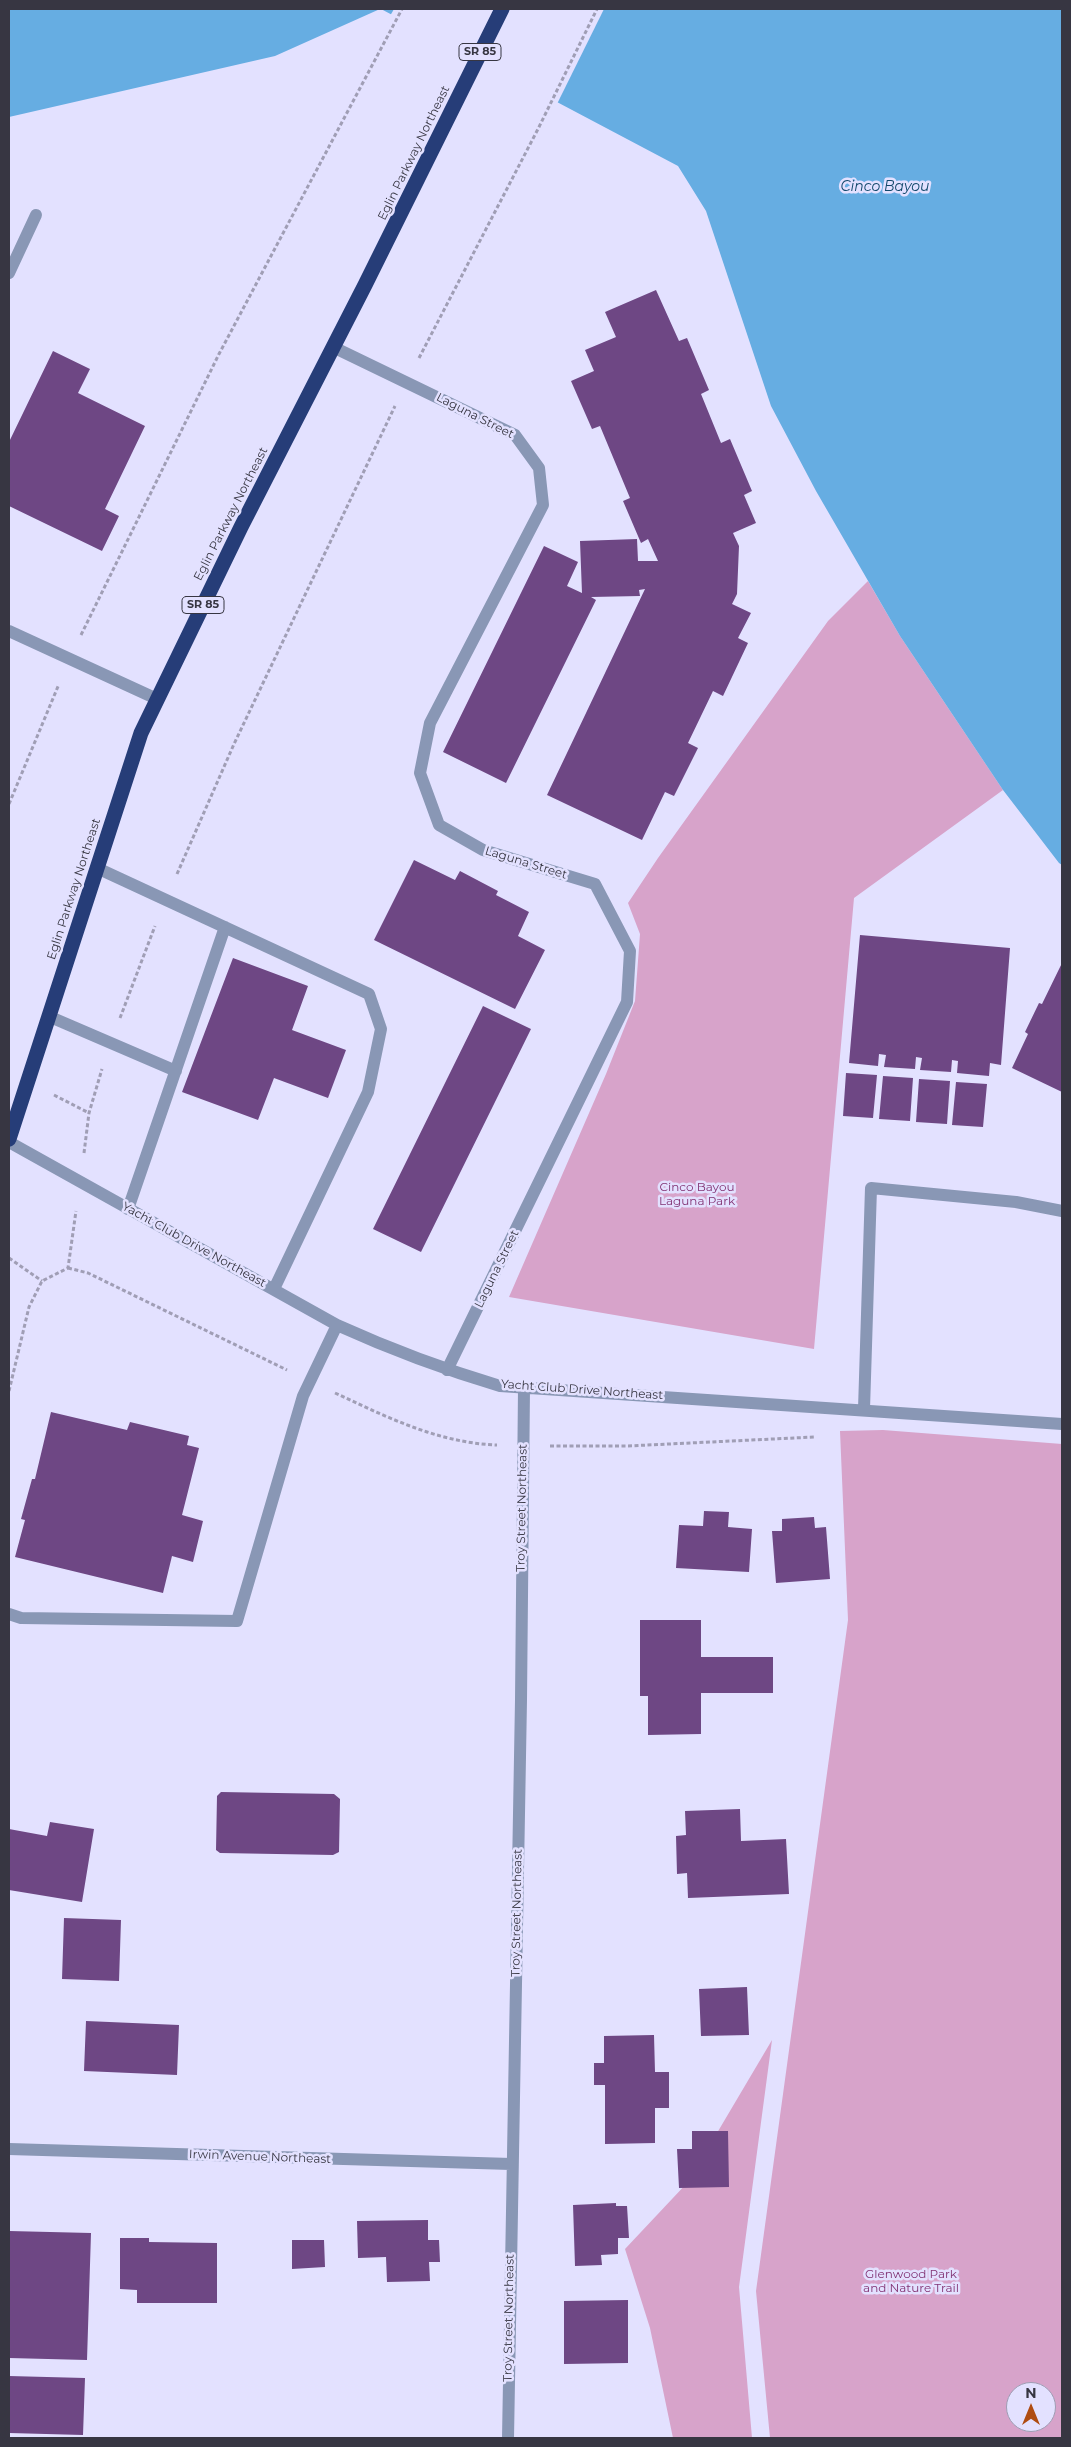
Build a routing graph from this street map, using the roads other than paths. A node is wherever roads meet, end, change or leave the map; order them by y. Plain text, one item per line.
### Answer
1 (502, 9) edge
2 (36, 215) dead end
3 (9, 273) edge
4 (333, 346) junction
5 (9, 631) edge
6 (157, 699) junction
7 (97, 868) junction
8 (225, 927) junction
9 (48, 1016) junction
10 (176, 1071) junction
11 (9, 1141) edge
12 (128, 1209) junction
13 (1062, 1211) edge
14 (274, 1289) junction
15 (337, 1325) junction
16 (447, 1370) junction
17 (524, 1388) junction
18 (864, 1409) junction
19 (1062, 1424) edge
20 (9, 1614) edge
21 (9, 2149) edge
22 (511, 2164) junction
23 (508, 2438) edge

1 - 4 highway, Eglin Parkway Northeast / SR 85
2 - 3 street
4 - 6 highway, Eglin Parkway Northeast / SR 85
4 - 16 street, Laguna Street
5 - 6 street
6 - 7 highway, Eglin Parkway Northeast / SR 85
7 - 8 street
7 - 9 highway, Eglin Parkway Northeast / SR 85
8 - 10 street
8 - 14 street
9 - 10 street
9 - 11 highway, Eglin Parkway Northeast / SR 85
10 - 12 street
11 - 12 street, Yacht Club Drive Northeast
12 - 14 street, Yacht Club Drive Northeast
13 - 18 street
14 - 15 street, Yacht Club Drive Northeast
15 - 16 street, Yacht Club Drive Northeast
15 - 20 street
16 - 17 street, Yacht Club Drive Northeast
17 - 18 street, Yacht Club Drive Northeast
17 - 22 street, Troy Street Northeast
18 - 19 street, Yacht Club Drive Northeast
21 - 22 street, Irwin Avenue Northeast
22 - 23 street, Troy Street Northeast

